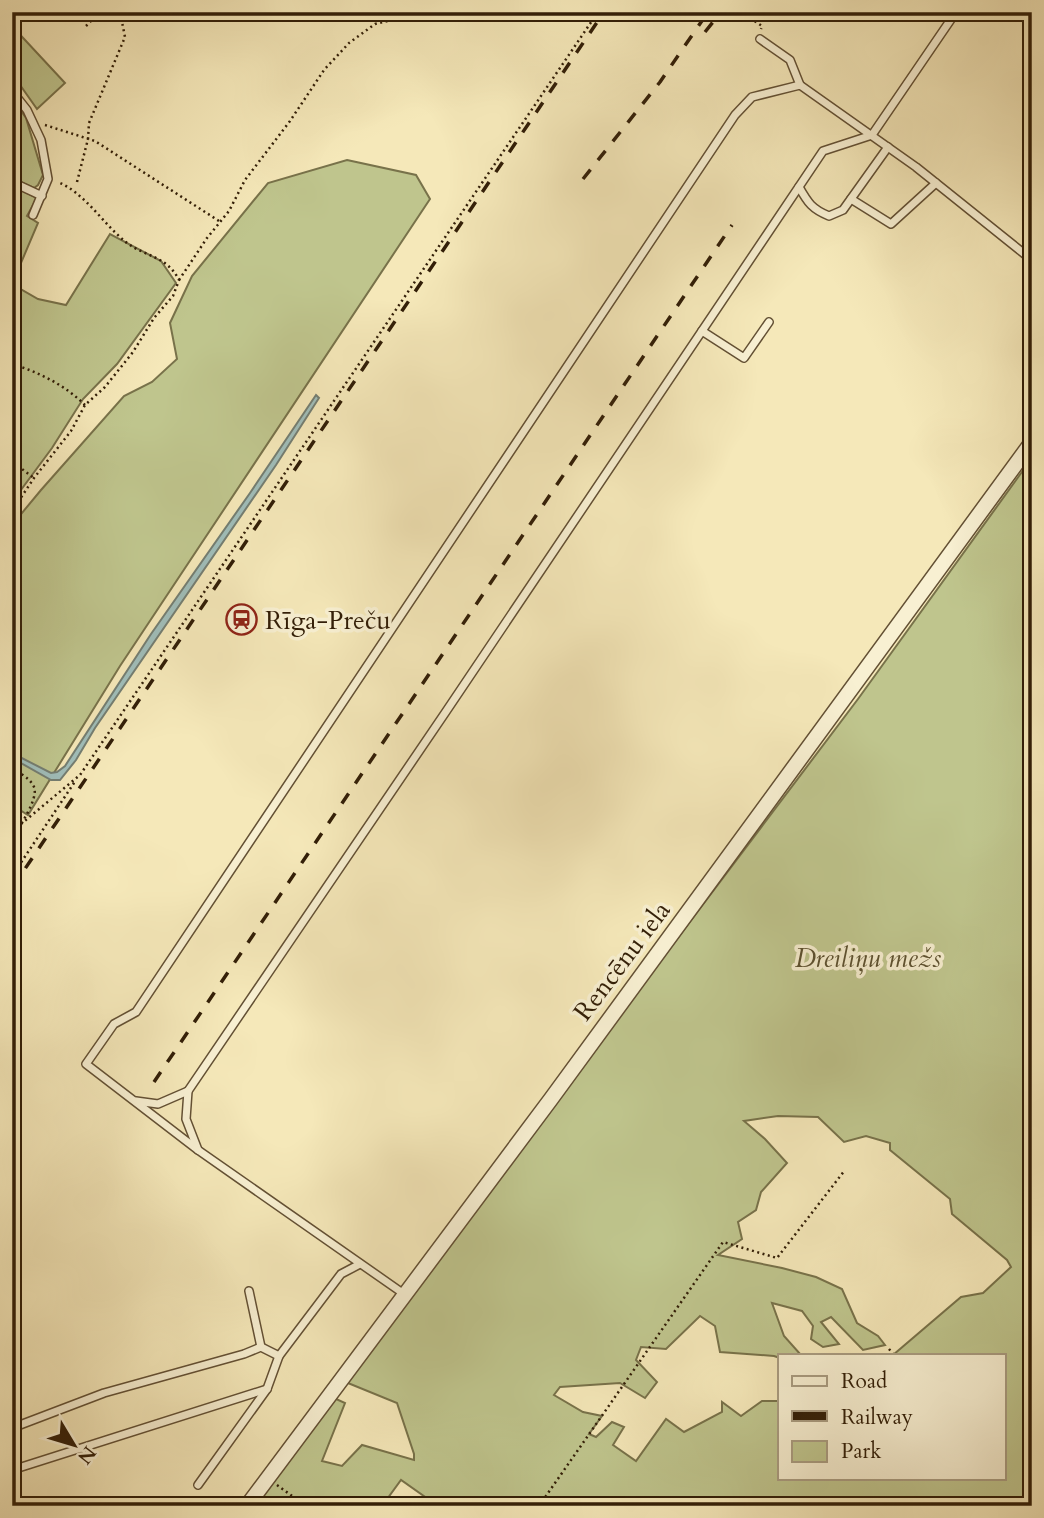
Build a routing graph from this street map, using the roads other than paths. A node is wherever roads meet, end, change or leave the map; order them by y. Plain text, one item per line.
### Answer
1 (956, 12) edge
2 (760, 39) road end
3 (800, 85) junction
4 (12, 91) edge
5 (872, 135) junction
6 (888, 147) junction
7 (12, 182) edge
8 (936, 183) junction
9 (799, 187) junction
10 (42, 196) junction
11 (851, 199) junction
12 (33, 215) dead end
13 (1032, 260) edge
14 (769, 321) dead end
15 (702, 331) junction
16 (1032, 442) edge
17 (188, 1091) junction
18 (133, 1101) junction
19 (198, 1150) junction
20 (360, 1264) junction
21 (249, 1291) dead end
22 (404, 1294) junction
23 (261, 1347) junction
24 (279, 1356) junction
25 (267, 1389) junction
26 (12, 1428) edge
27 (12, 1470) edge
28 (198, 1485) dead end
29 (247, 1506) edge

1 - 5 lane
2 - 3 lane
3 - 5 lane
3 - 18 lane
4 - 10 lane
5 - 6 lane
5 - 9 lane
6 - 8 lane
6 - 11 lane
7 - 10 lane
8 - 11 lane
8 - 13 lane
9 - 11 lane
9 - 15 lane
10 - 12 lane
14 - 15 lane
15 - 17 lane
16 - 22 street, Rencēnu iela
17 - 18 lane
17 - 19 lane
18 - 19 lane
19 - 20 lane
20 - 22 lane
20 - 24 lane
21 - 23 lane
22 - 29 street, Rencēnu iela
23 - 24 lane
23 - 26 lane
24 - 25 lane
25 - 27 lane
25 - 28 lane

